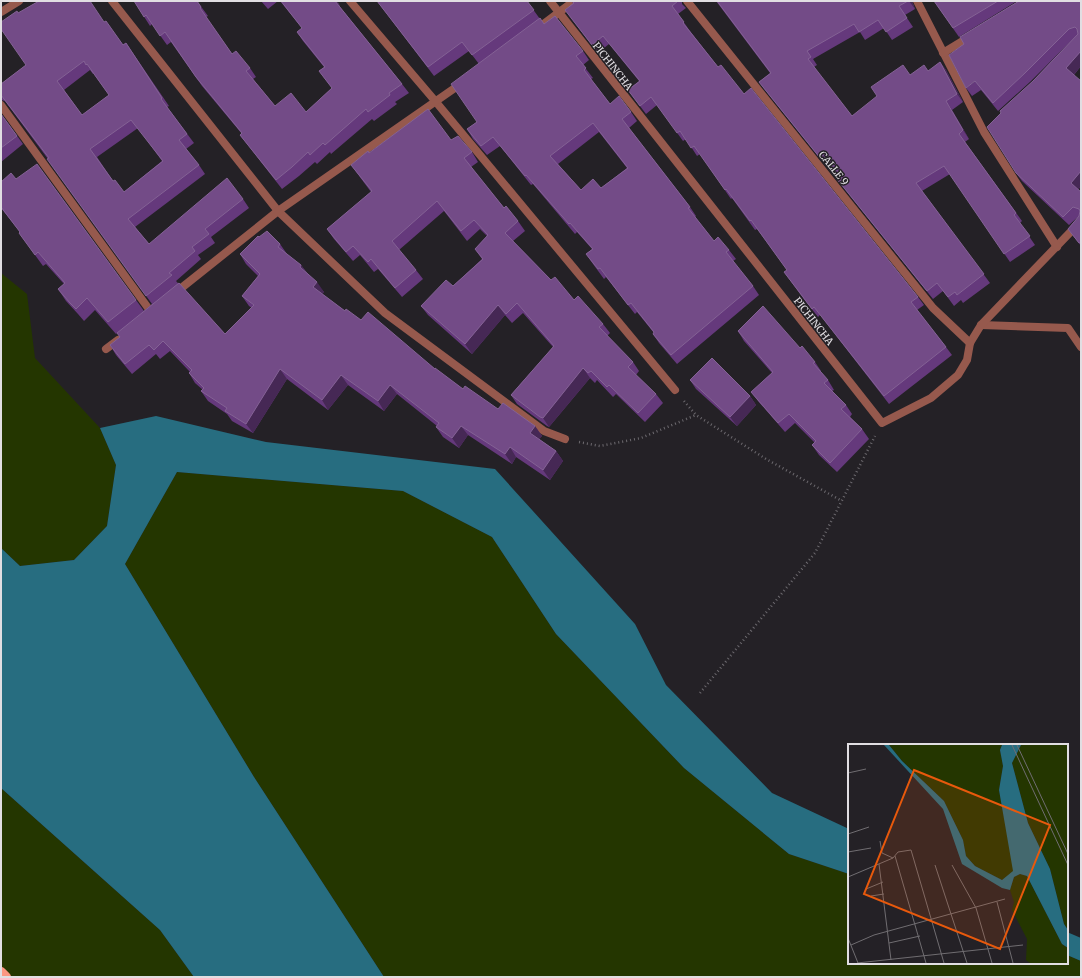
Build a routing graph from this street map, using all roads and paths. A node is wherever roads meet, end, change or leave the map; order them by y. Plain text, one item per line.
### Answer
1 (19, 1) edge
2 (112, 1) edge
3 (350, 1) edge
4 (550, 1) edge
5 (574, 1) edge
6 (687, 1) edge
7 (917, 1) edge
8 (1, 12) edge
9 (559, 13) junction
10 (533, 32) edge
11 (975, 34) edge
12 (943, 53) junction
13 (469, 79) edge
14 (436, 102) junction
15 (1, 106) edge
16 (278, 211) junction
17 (1081, 221) edge
18 (1057, 246) junction
19 (169, 298) edge
20 (151, 312) edge
21 (981, 325) junction
22 (123, 335) edge
23 (970, 343) junction
24 (1081, 347) edge
25 (106, 349) dead end
26 (675, 390) joint
27 (696, 415) junction
28 (882, 424) junction
29 (565, 439) joint
30 (842, 501) junction
31 (700, 692) dead end
32 (1, 972) edge
33 (6, 977) edge

1 - 8 street
2 - 16 street
3 - 14 street
4 - 9 street, PICHINCHA
5 - 9 street
6 - 23 street, CALLE 9
7 - 12 street
9 - 10 street
9 - 28 street, PICHINCHA
11 - 12 street
12 - 18 street
13 - 14 street
14 - 16 street
14 - 26 street
15 - 20 street
16 - 19 street
16 - 29 street
17 - 18 street
18 - 21 street
21 - 23 street
21 - 24 street
22 - 25 street
23 - 28 street
26 - 27 path
27 - 29 path
27 - 30 path
28 - 30 path
30 - 31 path
32 - 33 main road

